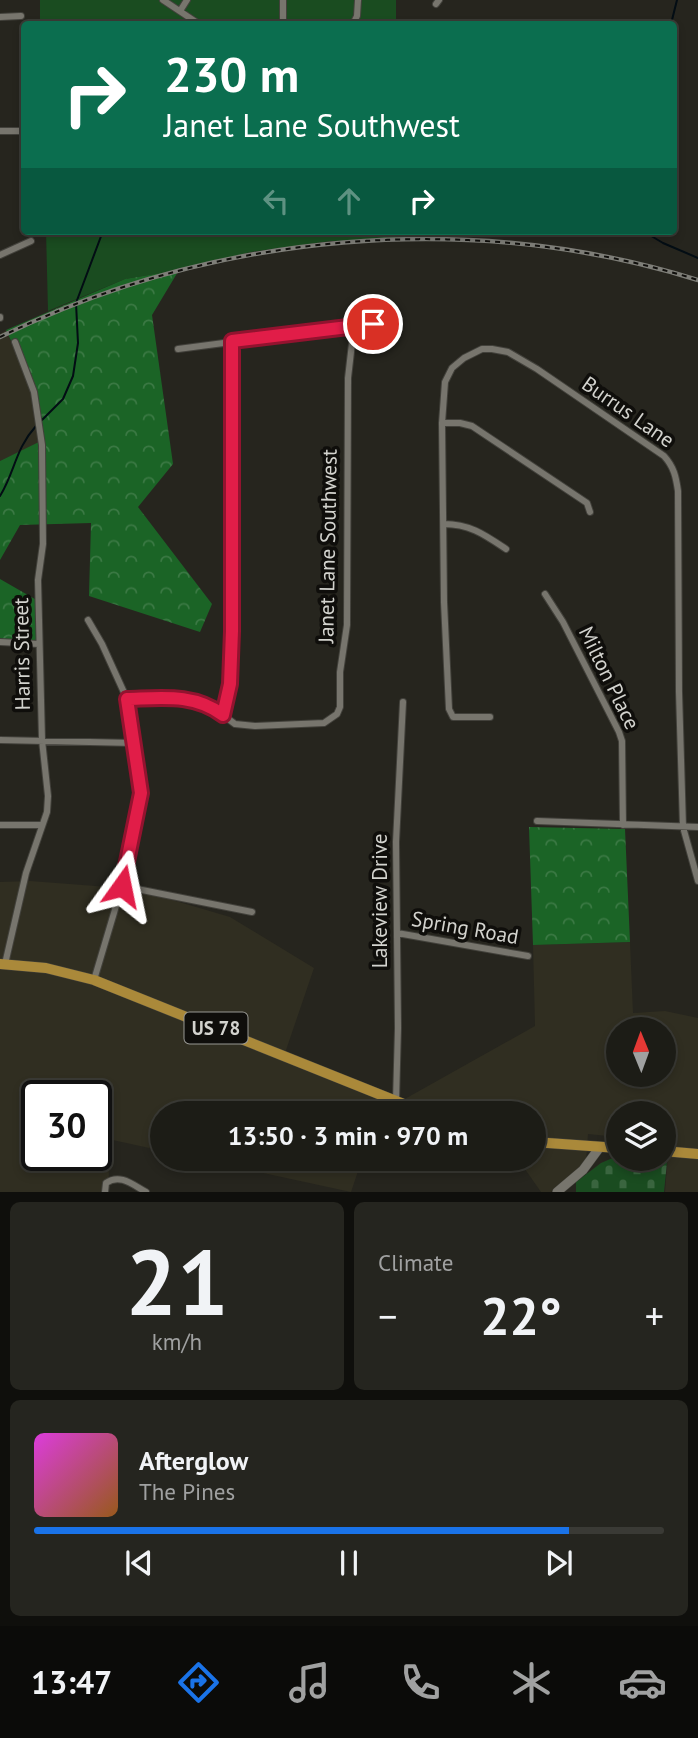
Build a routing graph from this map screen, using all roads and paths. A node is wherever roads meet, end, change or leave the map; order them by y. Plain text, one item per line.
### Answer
1 (163, 0) edge
2 (187, 0) edge
3 (282, 0) edge
4 (358, 0) edge
5 (180, 11) junction
6 (21, 16) dead end
7 (0, 17) edge
8 (195, 21) edge
9 (283, 21) edge
10 (355, 21) edge
11 (0, 131) edge
12 (21, 131) edge
13 (30, 241) dead end
14 (0, 255) edge
15 (393, 321) dead end
16 (354, 326) junction
17 (232, 341) junction
18 (15, 342) dead end
19 (177, 349) dead end
20 (442, 424) junction
21 (590, 512) dead end
22 (444, 524) junction
23 (506, 549) dead end
24 (545, 594) dead end
25 (88, 620) dead end
26 (0, 642) edge
27 (39, 644) junction
28 (127, 699) junction
29 (403, 702) dead end
30 (223, 715) junction
31 (490, 717) dead end
32 (0, 740) edge
33 (42, 740) junction
34 (134, 743) junction
35 (537, 821) dead end
36 (0, 825) edge
37 (42, 825) junction
38 (623, 825) junction
39 (684, 827) junction
40 (698, 827) edge
41 (698, 881) edge
42 (122, 886) junction
43 (251, 912) dead end
44 (397, 933) junction
45 (528, 956) dead end
46 (2, 964) edge
47 (94, 980) junction
48 (396, 1101) joint
49 (546, 1143) edge
50 (600, 1147) junction
51 (606, 1147) edge
52 (676, 1153) edge
53 (698, 1154) edge
54 (104, 1192) edge
55 (146, 1192) edge
56 (557, 1192) edge

1 - 5 street
2 - 5 street
3 - 9 street
4 - 10 street
5 - 8 street
6 - 7 street
11 - 12 street
13 - 14 street
15 - 16 street
16 - 17 street
16 - 30 street, Janet Lane Southwest
17 - 19 street
17 - 30 street
18 - 27 street, Harris Street
20 - 21 street
20 - 22 street
20 - 39 street, Burrus Lane
22 - 23 street
22 - 31 street
24 - 38 street, Milton Place
25 - 28 street
26 - 27 street
27 - 33 street, Harris Street
28 - 30 street, Janet Lane Southwest
28 - 34 street
29 - 44 street, Lakeview Drive
32 - 33 street
33 - 34 street
33 - 37 street, Harris Street
34 - 42 street
35 - 38 street
36 - 37 street
37 - 46 street, Harris Street
38 - 39 street
39 - 40 street
39 - 41 street
42 - 43 street
42 - 47 street
44 - 45 street, Spring Road
44 - 48 street, Lakeview Drive
46 - 47 main road, US 78
47 - 48 main road, US 78
49 - 50 main road
50 - 51 main road
50 - 56 street
52 - 53 main road
54 - 55 street

